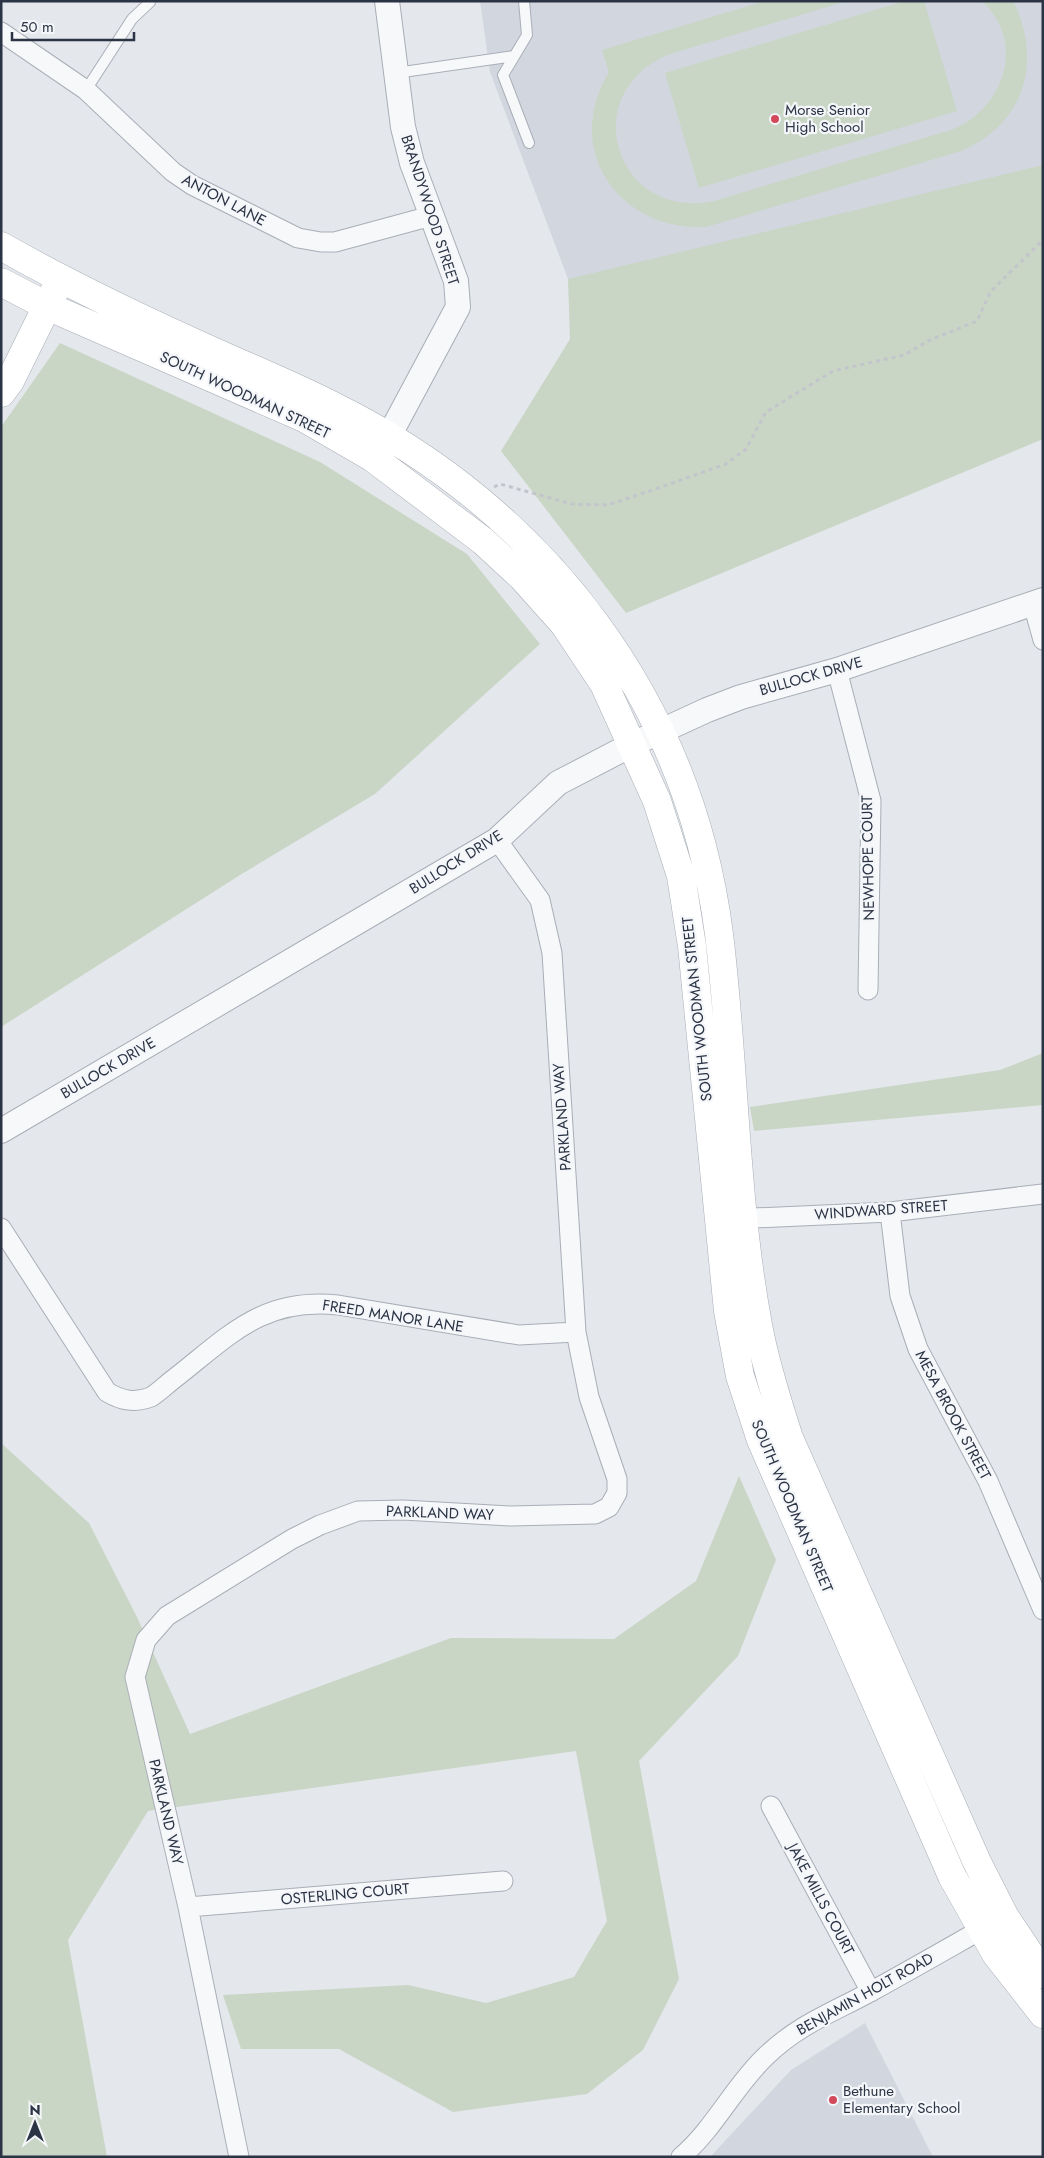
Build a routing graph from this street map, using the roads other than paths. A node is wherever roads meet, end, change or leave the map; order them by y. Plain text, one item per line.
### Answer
1 (388, 1) edge
2 (524, 1) edge
3 (150, 2) edge
4 (1, 32) edge
5 (514, 56) junction
6 (396, 73) junction
7 (86, 90) junction
8 (529, 143) dead end
9 (431, 216) junction
10 (1, 246) edge
11 (60, 279) junction
12 (1, 282) edge
13 (46, 306) junction
14 (1, 393) edge
15 (381, 447) junction
16 (1038, 602) edge
17 (1043, 640) edge
18 (837, 670) junction
19 (661, 730) junction
20 (633, 744) junction
21 (497, 840) junction
22 (868, 990) dead end
23 (1, 1131) edge
24 (1043, 1194) edge
25 (890, 1212) junction
26 (731, 1219) junction
27 (1, 1228) edge
28 (576, 1332) junction
29 (1043, 1610) edge
30 (771, 1806) dead end
31 (503, 1881) dead end
32 (188, 1907) junction
33 (1005, 1916) junction
34 (982, 1930) junction
35 (1043, 1974) edge
36 (870, 1992) junction
37 (1043, 2014) edge
38 (239, 2157) edge
39 (681, 2157) edge

1 - 6 street, BRANDYWOOD STREET
2 - 5 lane
3 - 7 lane
4 - 7 street, ANTON LANE
5 - 6 lane
5 - 8 lane
6 - 9 street, BRANDYWOOD STREET
7 - 9 street, ANTON LANE
9 - 15 street, BRANDYWOOD STREET
10 - 11 main road, SOUTH WOODMAN STREET
11 - 13 main road
11 - 15 main road, SOUTH WOODMAN STREET
12 - 13 main road, SOUTH WOODMAN STREET
13 - 14 main road
13 - 15 main road, SOUTH WOODMAN STREET
15 - 19 main road, SOUTH WOODMAN STREET
15 - 20 main road, SOUTH WOODMAN STREET
16 - 17 street
16 - 18 street, BULLOCK DRIVE
18 - 19 street, BULLOCK DRIVE
18 - 22 street, NEWHOPE COURT
19 - 20 street, BULLOCK DRIVE
19 - 26 main road, SOUTH WOODMAN STREET
20 - 21 street, BULLOCK DRIVE
20 - 26 main road, SOUTH WOODMAN STREET
21 - 23 street, BULLOCK DRIVE
21 - 28 street, PARKLAND WAY
24 - 25 street, WINDWARD STREET
25 - 26 street, WINDWARD STREET
25 - 29 street, MESA BROOK STREET
26 - 33 main road, SOUTH WOODMAN STREET
26 - 34 main road, SOUTH WOODMAN STREET
27 - 28 street, FREED MANOR LANE
28 - 32 street, PARKLAND WAY
30 - 36 street, JAKE MILLS COURT
31 - 32 street, OSTERLING COURT
32 - 38 street, PARKLAND WAY
33 - 34 street, BENJAMIN HOLT ROAD
33 - 35 main road, SOUTH WOODMAN STREET
34 - 36 street, BENJAMIN HOLT ROAD
34 - 37 main road, SOUTH WOODMAN STREET
36 - 39 street, BENJAMIN HOLT ROAD

